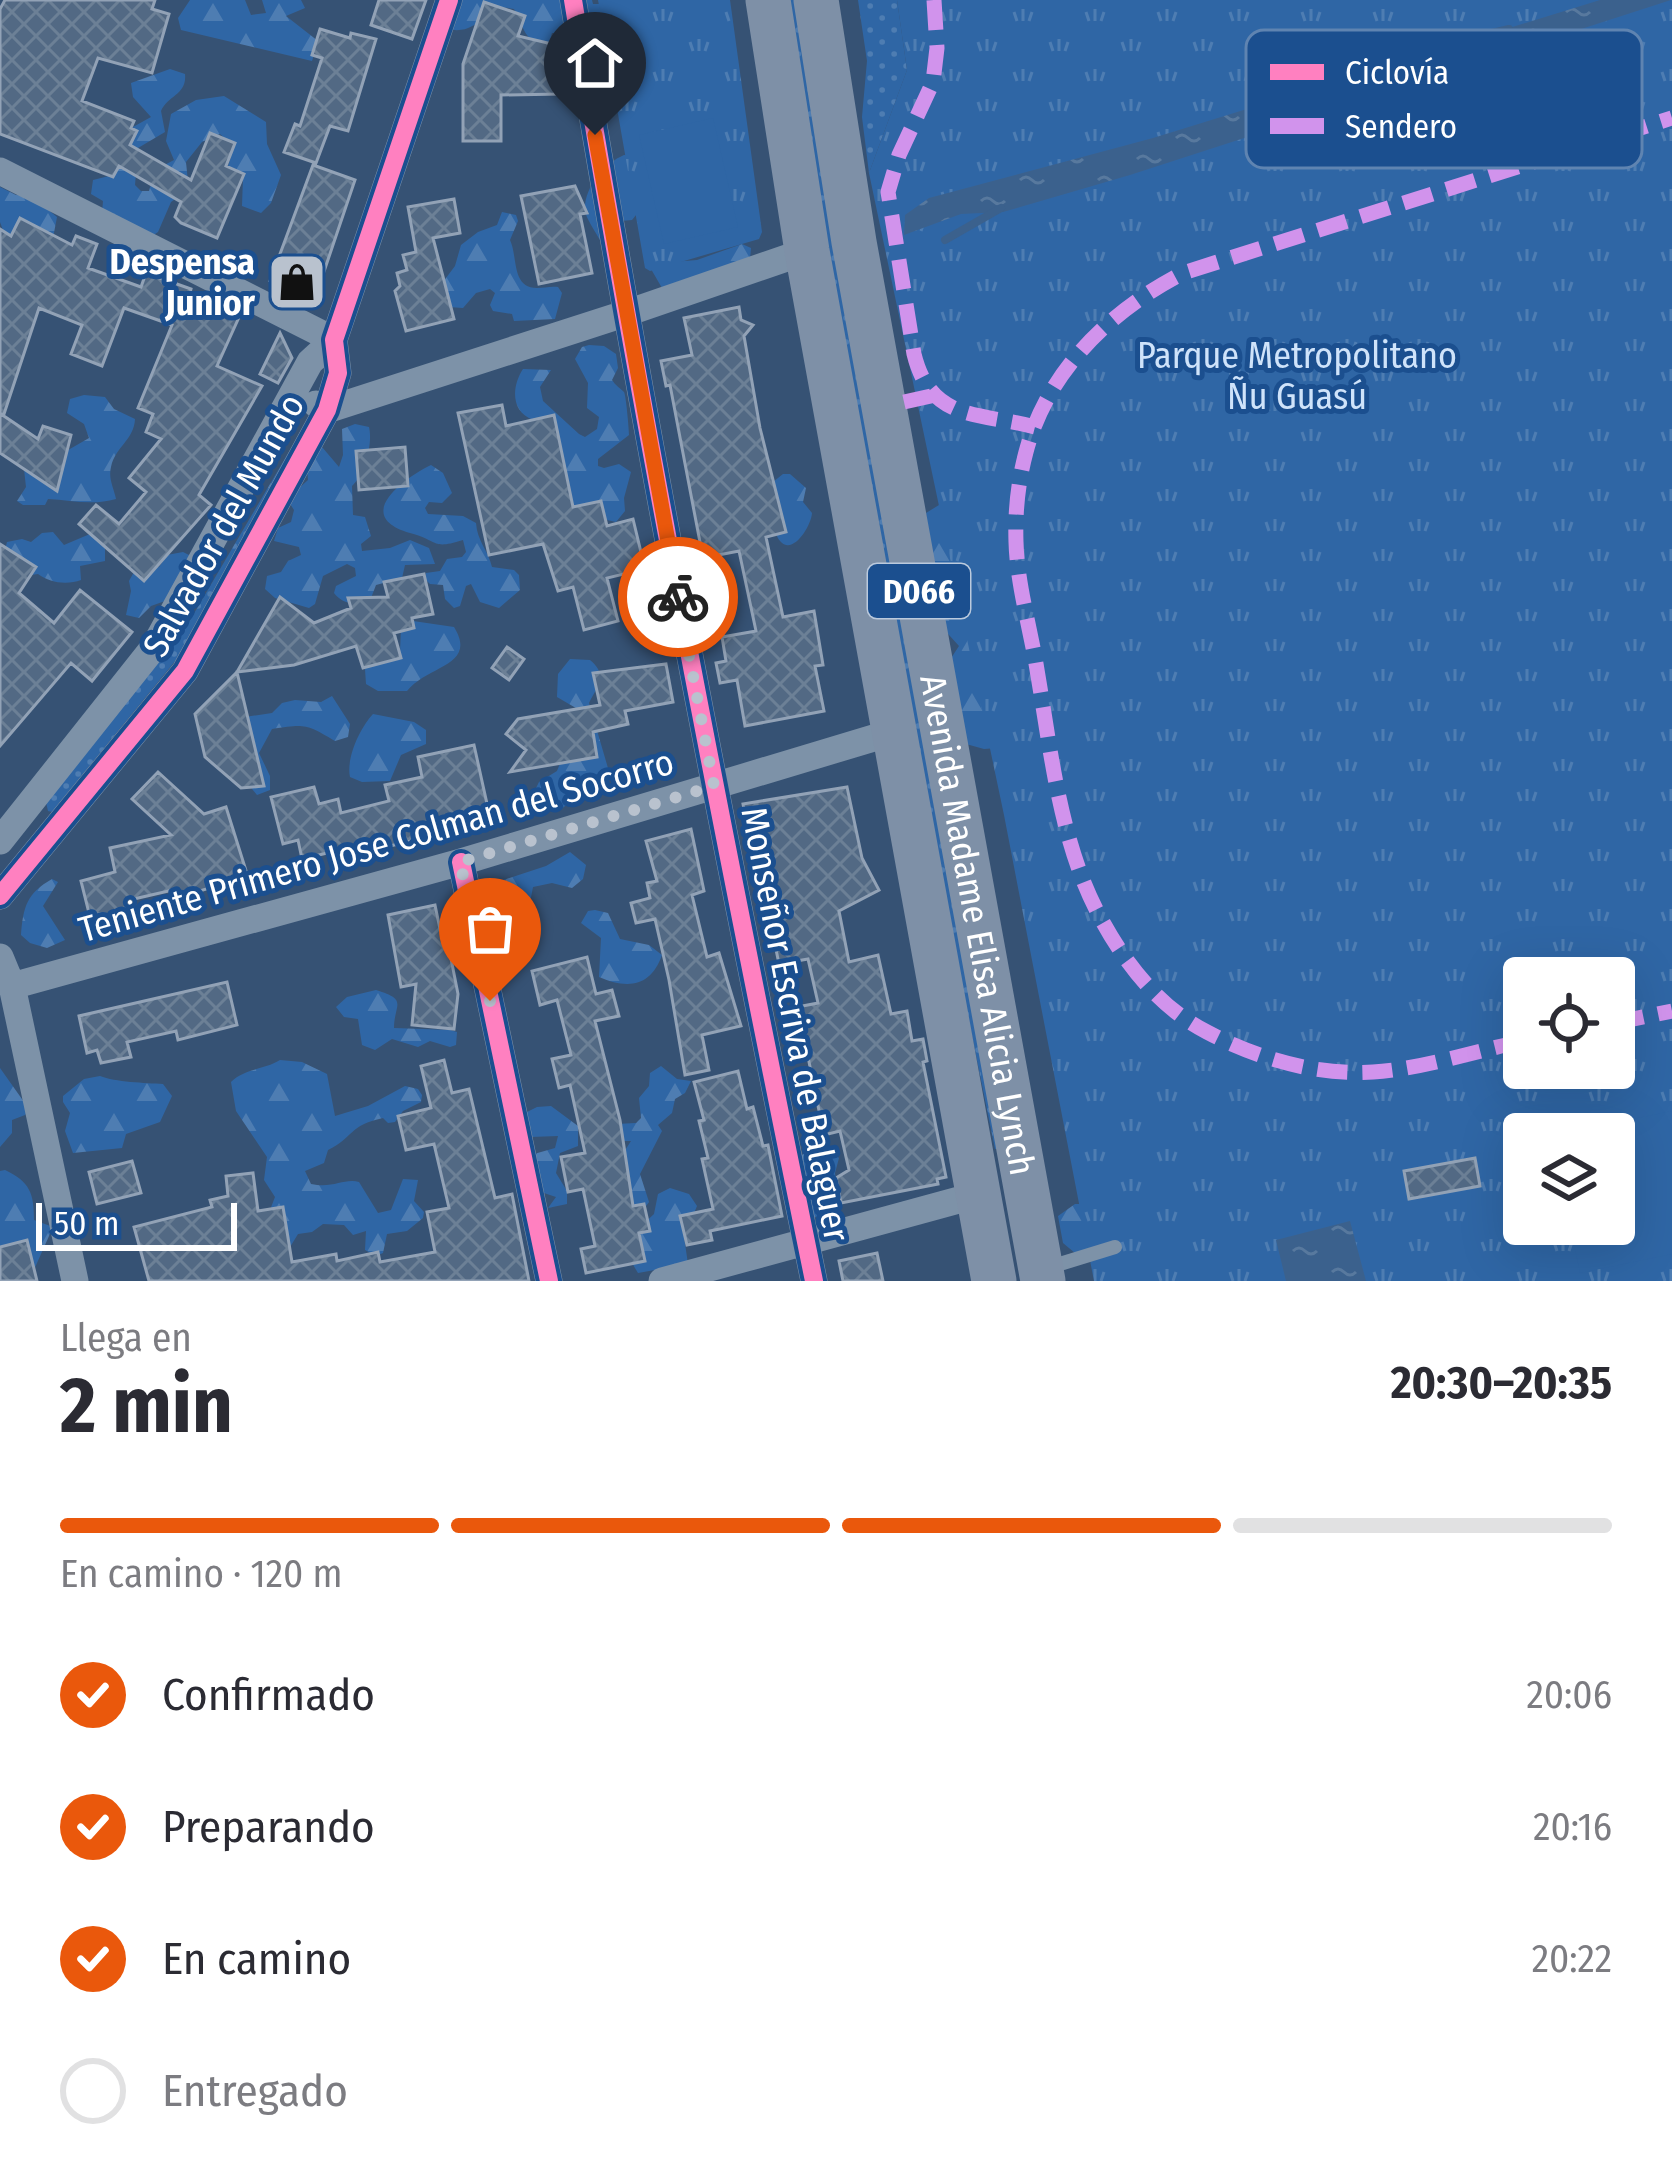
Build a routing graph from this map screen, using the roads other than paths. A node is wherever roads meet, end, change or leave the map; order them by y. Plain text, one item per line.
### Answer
1 (449, 0) edge
2 (573, 0) edge
3 (768, 0) edge
4 (817, 0) edge
5 (0, 171) edge
6 (807, 251) junction
7 (625, 314) junction
8 (334, 340) junction
9 (293, 394) junction
10 (327, 410) junction
11 (897, 731) junction
12 (714, 786) junction
13 (4, 828) edge
14 (39, 848) junction
15 (460, 862) junction
16 (0, 896) edge
17 (0, 957) edge
18 (12, 986) junction
19 (977, 1195) junction
20 (806, 1241) junction
21 (1115, 1247) dead end
22 (1057, 1275) edge
23 (75, 1281) edge
24 (549, 1281) edge
25 (662, 1281) edge
26 (814, 1281) edge
27 (975, 1281) edge
28 (994, 1281) edge

1 - 8 street, Salvador del Mundo
2 - 7 street, Monseñor Escriva de Balaguer
3 - 6 highway, Avenida Madame Elisa Alicia Lynch / D066
4 - 22 highway, Avenida Madame Elisa Alicia Lynch / D066
5 - 8 street
6 - 7 street
6 - 11 highway, Avenida Madame Elisa Alicia Lynch / D066
7 - 10 street
7 - 12 street, Monseñor Escriva de Balaguer
8 - 9 street, Salvador del Mundo
8 - 10 street, Salvador del Mundo
9 - 10 street
9 - 13 street, Salvador del Mundo
10 - 14 street, Salvador del Mundo
11 - 12 street, Teniente Primero Jose Colman del Socorro
11 - 19 highway, Avenida Madame Elisa Alicia Lynch / D066
12 - 15 street, Teniente Primero Jose Colman del Socorro
12 - 20 street, Monseñor Escriva de Balaguer
13 - 14 street
14 - 16 street, Salvador del Mundo
15 - 18 street, Teniente Primero Jose Colman del Socorro
15 - 24 street
17 - 18 street
18 - 23 street
19 - 20 street
19 - 27 highway
19 - 28 highway, Avenida Madame Elisa Alicia Lynch / D066
20 - 25 street
20 - 26 street, Monseñor Escriva de Balaguer
21 - 22 lane

